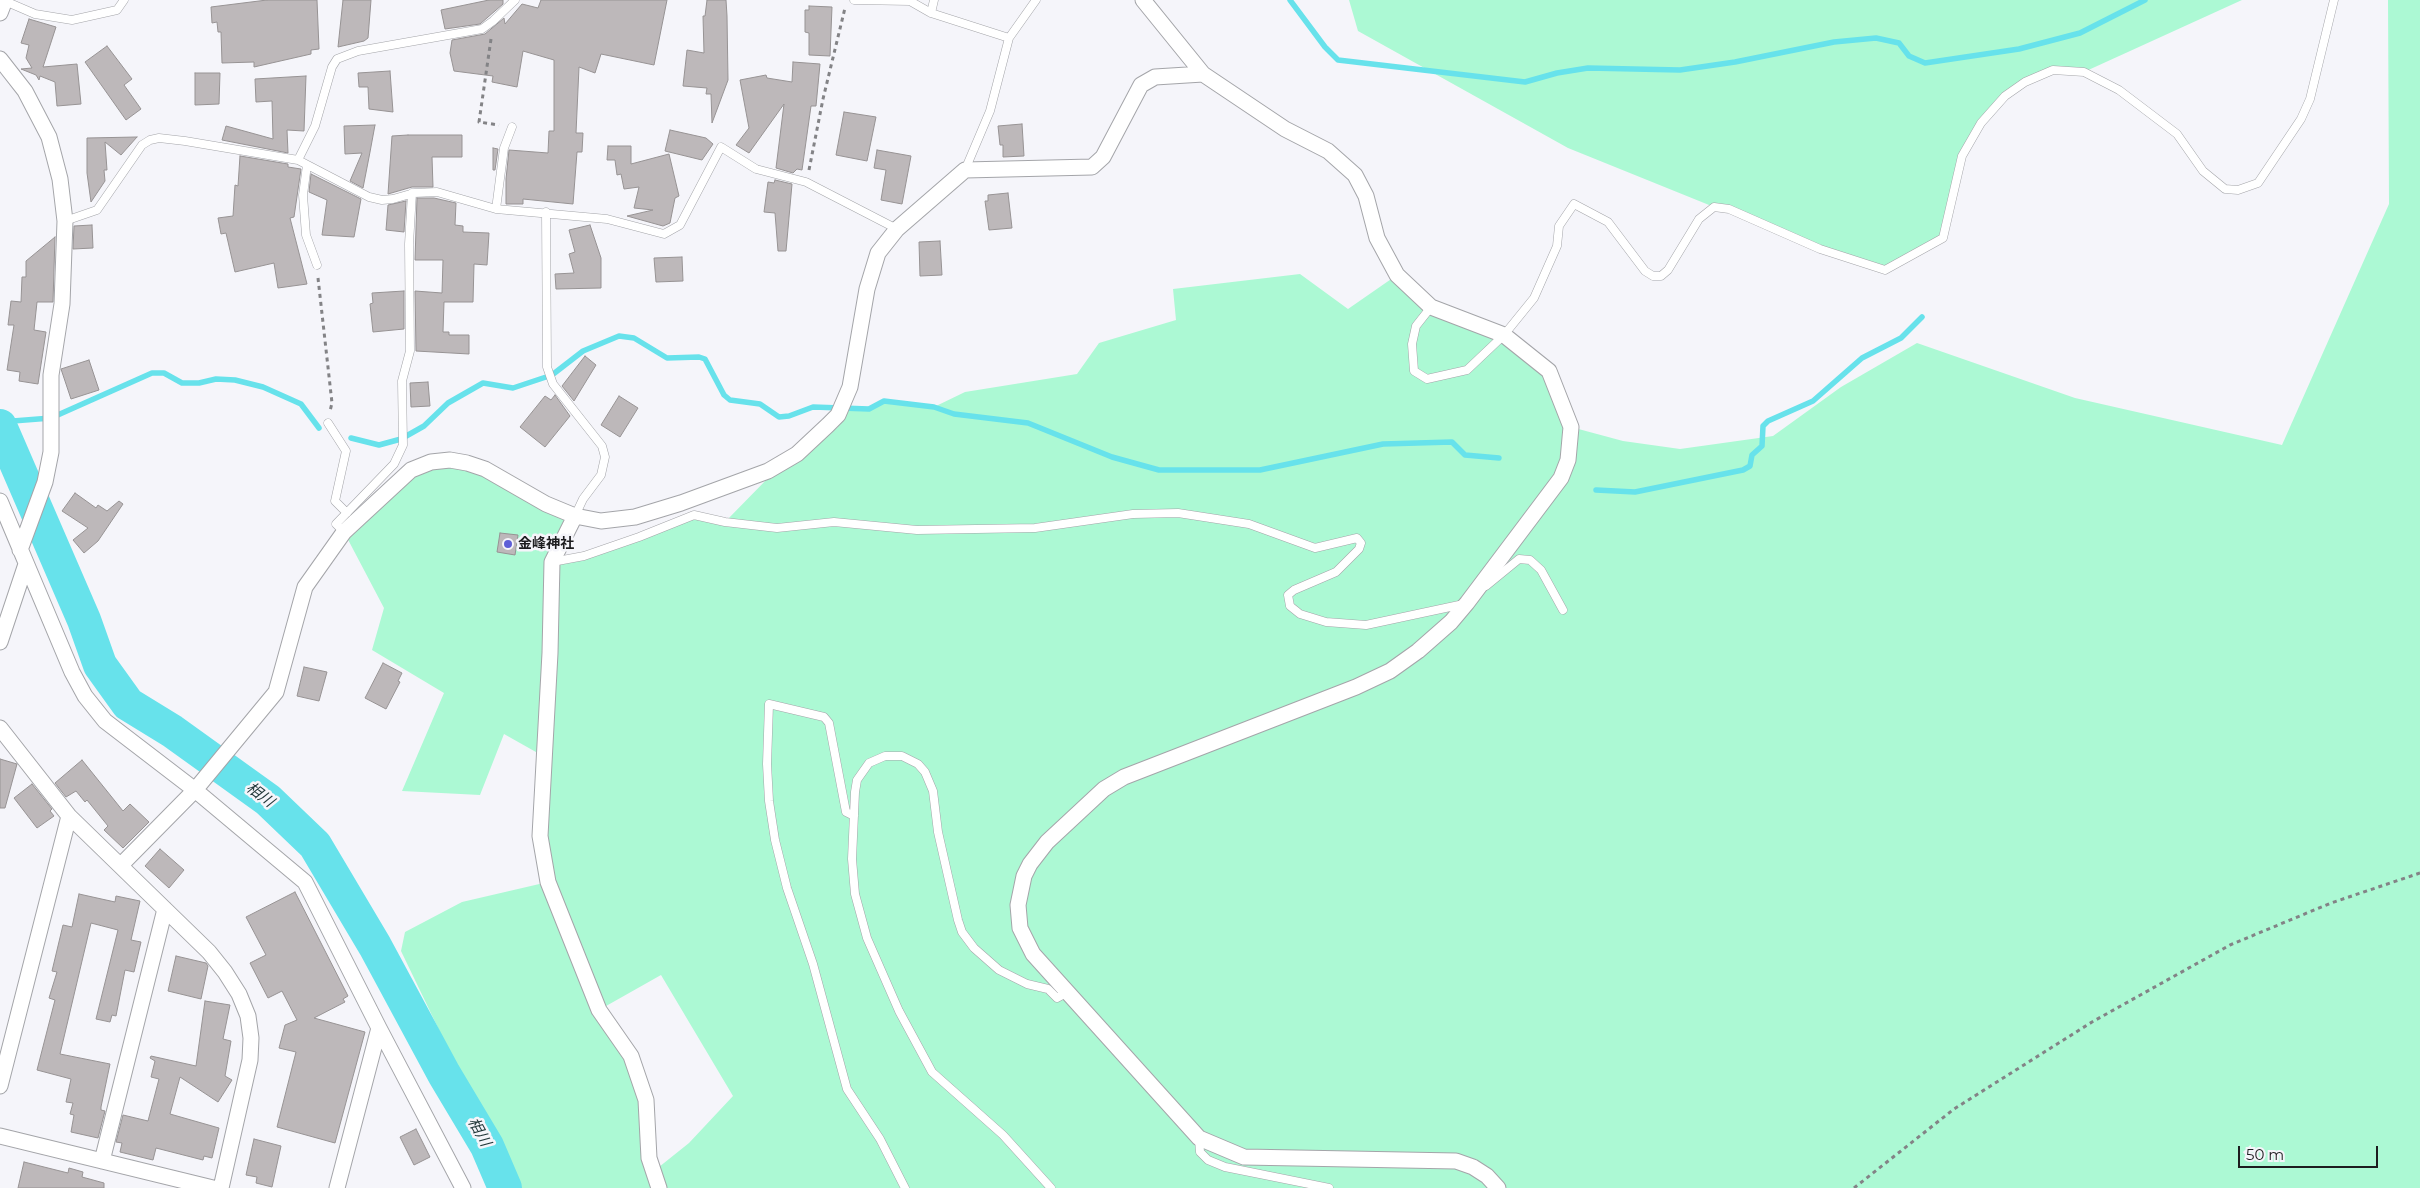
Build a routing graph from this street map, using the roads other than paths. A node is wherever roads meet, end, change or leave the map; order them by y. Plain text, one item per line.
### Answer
1 (124, 0) edge
2 (515, 0) edge
3 (854, 0) edge
4 (858, 0) edge
5 (934, 0) edge
6 (1036, 0) edge
7 (1143, 0) edge
8 (2334, 0) edge
9 (3, 5) edge
10 (931, 13) junction
11 (1009, 38) junction
12 (0, 59) edge
13 (1203, 74) junction
14 (512, 127) road end
15 (298, 160) junction
16 (308, 165) junction
17 (965, 170) junction
18 (412, 193) junction
19 (496, 209) junction
20 (546, 212) junction
21 (65, 221) junction
22 (896, 230) junction
23 (317, 265) road end
24 (1431, 307) junction
25 (1504, 335) junction
26 (328, 423) road end
27 (0, 501) edge
28 (346, 513) junction
29 (575, 516) junction
30 (344, 532) junction
31 (24, 550) junction
32 (552, 562) junction
33 (1467, 603) junction
34 (1563, 610) dead end
35 (0, 642) edge
36 (0, 728) edge
37 (200, 784) junction
38 (69, 816) junction
39 (854, 816) junction
40 (121, 865) junction
41 (165, 909) junction
42 (1066, 993) junction
43 (378, 1028) junction
44 (0, 1086) edge
45 (0, 1136) edge
46 (1199, 1138) junction
47 (102, 1161) junction
48 (214, 1188) edge
49 (221, 1188) edge
50 (337, 1188) edge
51 (463, 1188) edge
52 (659, 1188) edge
53 (905, 1188) edge
54 (1051, 1188) edge
55 (1329, 1188) edge
56 (1498, 1188) edge

1 - 9 lane
2 - 15 lane
3 - 4 lane
4 - 10 lane
5 - 10 lane
6 - 11 lane
7 - 13 street
8 - 25 lane
10 - 11 lane
11 - 17 lane
12 - 21 street
13 - 17 street
13 - 24 street
14 - 19 lane
15 - 16 lane
15 - 21 lane
16 - 18 lane
16 - 23 lane
17 - 22 street
18 - 19 lane
18 - 28 lane
19 - 20 lane
20 - 22 lane
20 - 29 lane
21 - 31 street
22 - 29 street
24 - 25 street
24 - 25 lane
25 - 33 street
26 - 28 lane
27 - 31 street
28 - 30 lane
29 - 30 street
29 - 32 street
30 - 37 street
31 - 35 street
31 - 37 street
32 - 33 lane
32 - 52 street
33 - 34 lane
33 - 42 street
36 - 38 street
37 - 40 street
37 - 43 street
38 - 40 street
38 - 44 street
39 - 42 lane
39 - 53 lane
39 - 54 lane
40 - 41 street
41 - 47 street
41 - 49 street
42 - 46 street
43 - 50 street
43 - 51 street
45 - 47 street
46 - 55 lane
46 - 56 street
47 - 48 street

